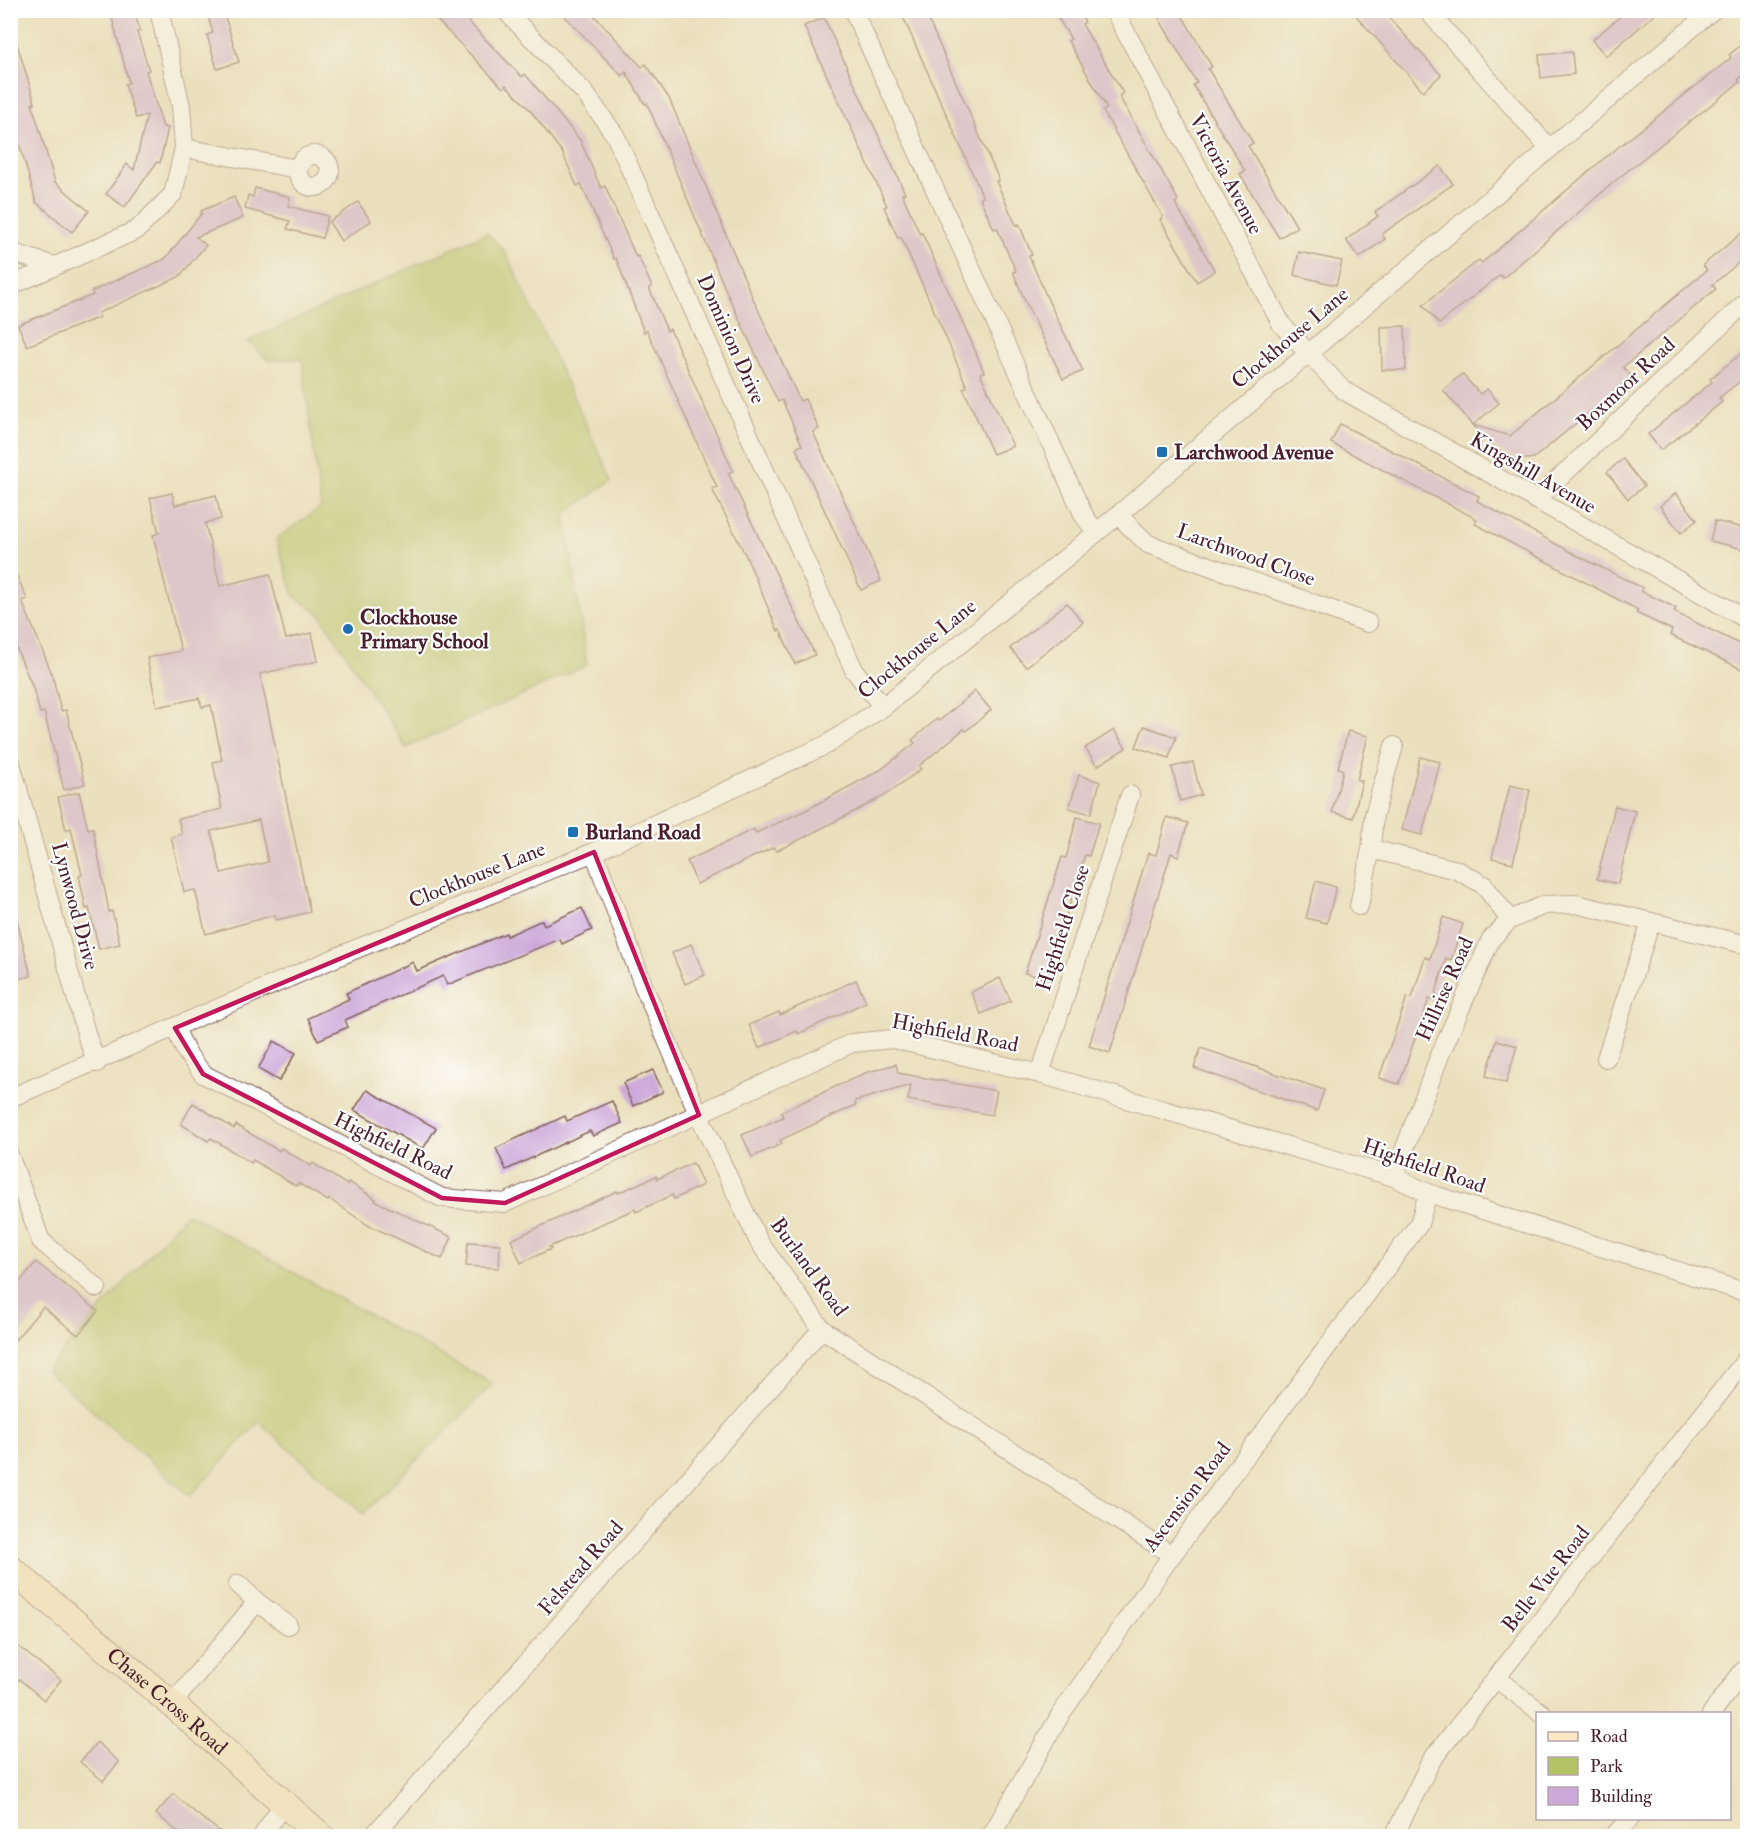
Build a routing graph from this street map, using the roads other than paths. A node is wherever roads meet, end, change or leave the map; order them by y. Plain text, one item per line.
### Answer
1 (159, 10) edge
2 (505, 10) edge
3 (853, 10) edge
4 (1114, 10) edge
5 (1427, 10) edge
6 (1713, 10) edge
7 (184, 148) junction
8 (1549, 148) junction
9 (298, 169) dead end
10 (10, 246) edge
11 (54, 266) junction
12 (10, 286) edge
13 (1748, 300) edge
14 (1306, 353) junction
15 (1536, 500) junction
16 (1118, 515) junction
17 (1096, 532) junction
18 (1744, 612) edge
19 (1368, 622) dead end
20 (883, 707) junction
21 (1394, 746) dead end
22 (10, 760) edge
23 (1130, 795) dead end
24 (1371, 849) junction
25 (594, 852) junction
26 (1359, 906) dead end
27 (1509, 920) junction
28 (1651, 922) junction
29 (1748, 945) edge
30 (175, 1028) junction
31 (1606, 1058) dead end
32 (97, 1063) junction
33 (1040, 1074) junction
34 (10, 1098) edge
35 (699, 1115) junction
36 (10, 1157) edge
37 (1394, 1177) junction
38 (1428, 1193) junction
39 (97, 1288) dead end
40 (1748, 1293) edge
41 (822, 1329) junction
42 (1748, 1358) edge
43 (1172, 1555) junction
44 (10, 1568) edge
45 (238, 1584) dead end
46 (257, 1602) junction
47 (288, 1625) dead end
48 (1743, 1671) dead end
49 (1497, 1679) junction
50 (174, 1706) junction
51 (1542, 1712) edge
52 (1712, 1712) edge
53 (284, 1803) junction
54 (1628, 1820) edge
55 (262, 1836) edge
56 (321, 1836) edge
57 (373, 1836) edge
58 (991, 1836) edge
59 (1394, 1836) edge
60 (1614, 1836) edge

1 - 7 street
2 - 20 street, Dominion Drive
3 - 17 street
4 - 14 street, Victoria Avenue
5 - 8 street
6 - 8 street, Clockhouse Lane
7 - 9 street
7 - 11 street
8 - 14 street, Clockhouse Lane
10 - 11 street
11 - 12 street
13 - 15 street, Boxmoor Road
14 - 15 street, Kingshill Avenue
14 - 16 street, Clockhouse Lane
15 - 18 street, Kingshill Avenue
16 - 17 street, Clockhouse Lane
16 - 19 street, Larchwood Close
17 - 20 street, Clockhouse Lane
20 - 25 street, Clockhouse Lane
21 - 24 street
22 - 32 street, Lynwood Drive
23 - 33 street, Highfield Close
24 - 26 street
24 - 27 street
25 - 30 street, Clockhouse Lane
25 - 35 street, Burland Road
27 - 28 street, Hillrise Road
27 - 37 street, Hillrise Road
28 - 29 street, Hillrise Road
28 - 31 street
30 - 32 street, Clockhouse Lane
30 - 35 street, Highfield Road
32 - 34 street, Clockhouse Lane
33 - 35 street, Highfield Road
33 - 37 street, Highfield Road
35 - 41 street, Burland Road
36 - 39 street
37 - 38 street, Highfield Road
38 - 40 street, Highfield Road
38 - 43 street, Ascension Road
41 - 43 street, Burland Road
41 - 57 street, Felstead Road
42 - 49 street, Belle Vue Road
43 - 58 street, Ascension Road
44 - 50 main road, Chase Cross Road
45 - 46 street
46 - 47 street
46 - 50 street
48 - 52 street
49 - 51 street
49 - 59 street, Belle Vue Road
50 - 53 main road, Chase Cross Road
53 - 55 street
53 - 56 main road, Chase Cross Road
54 - 60 street

